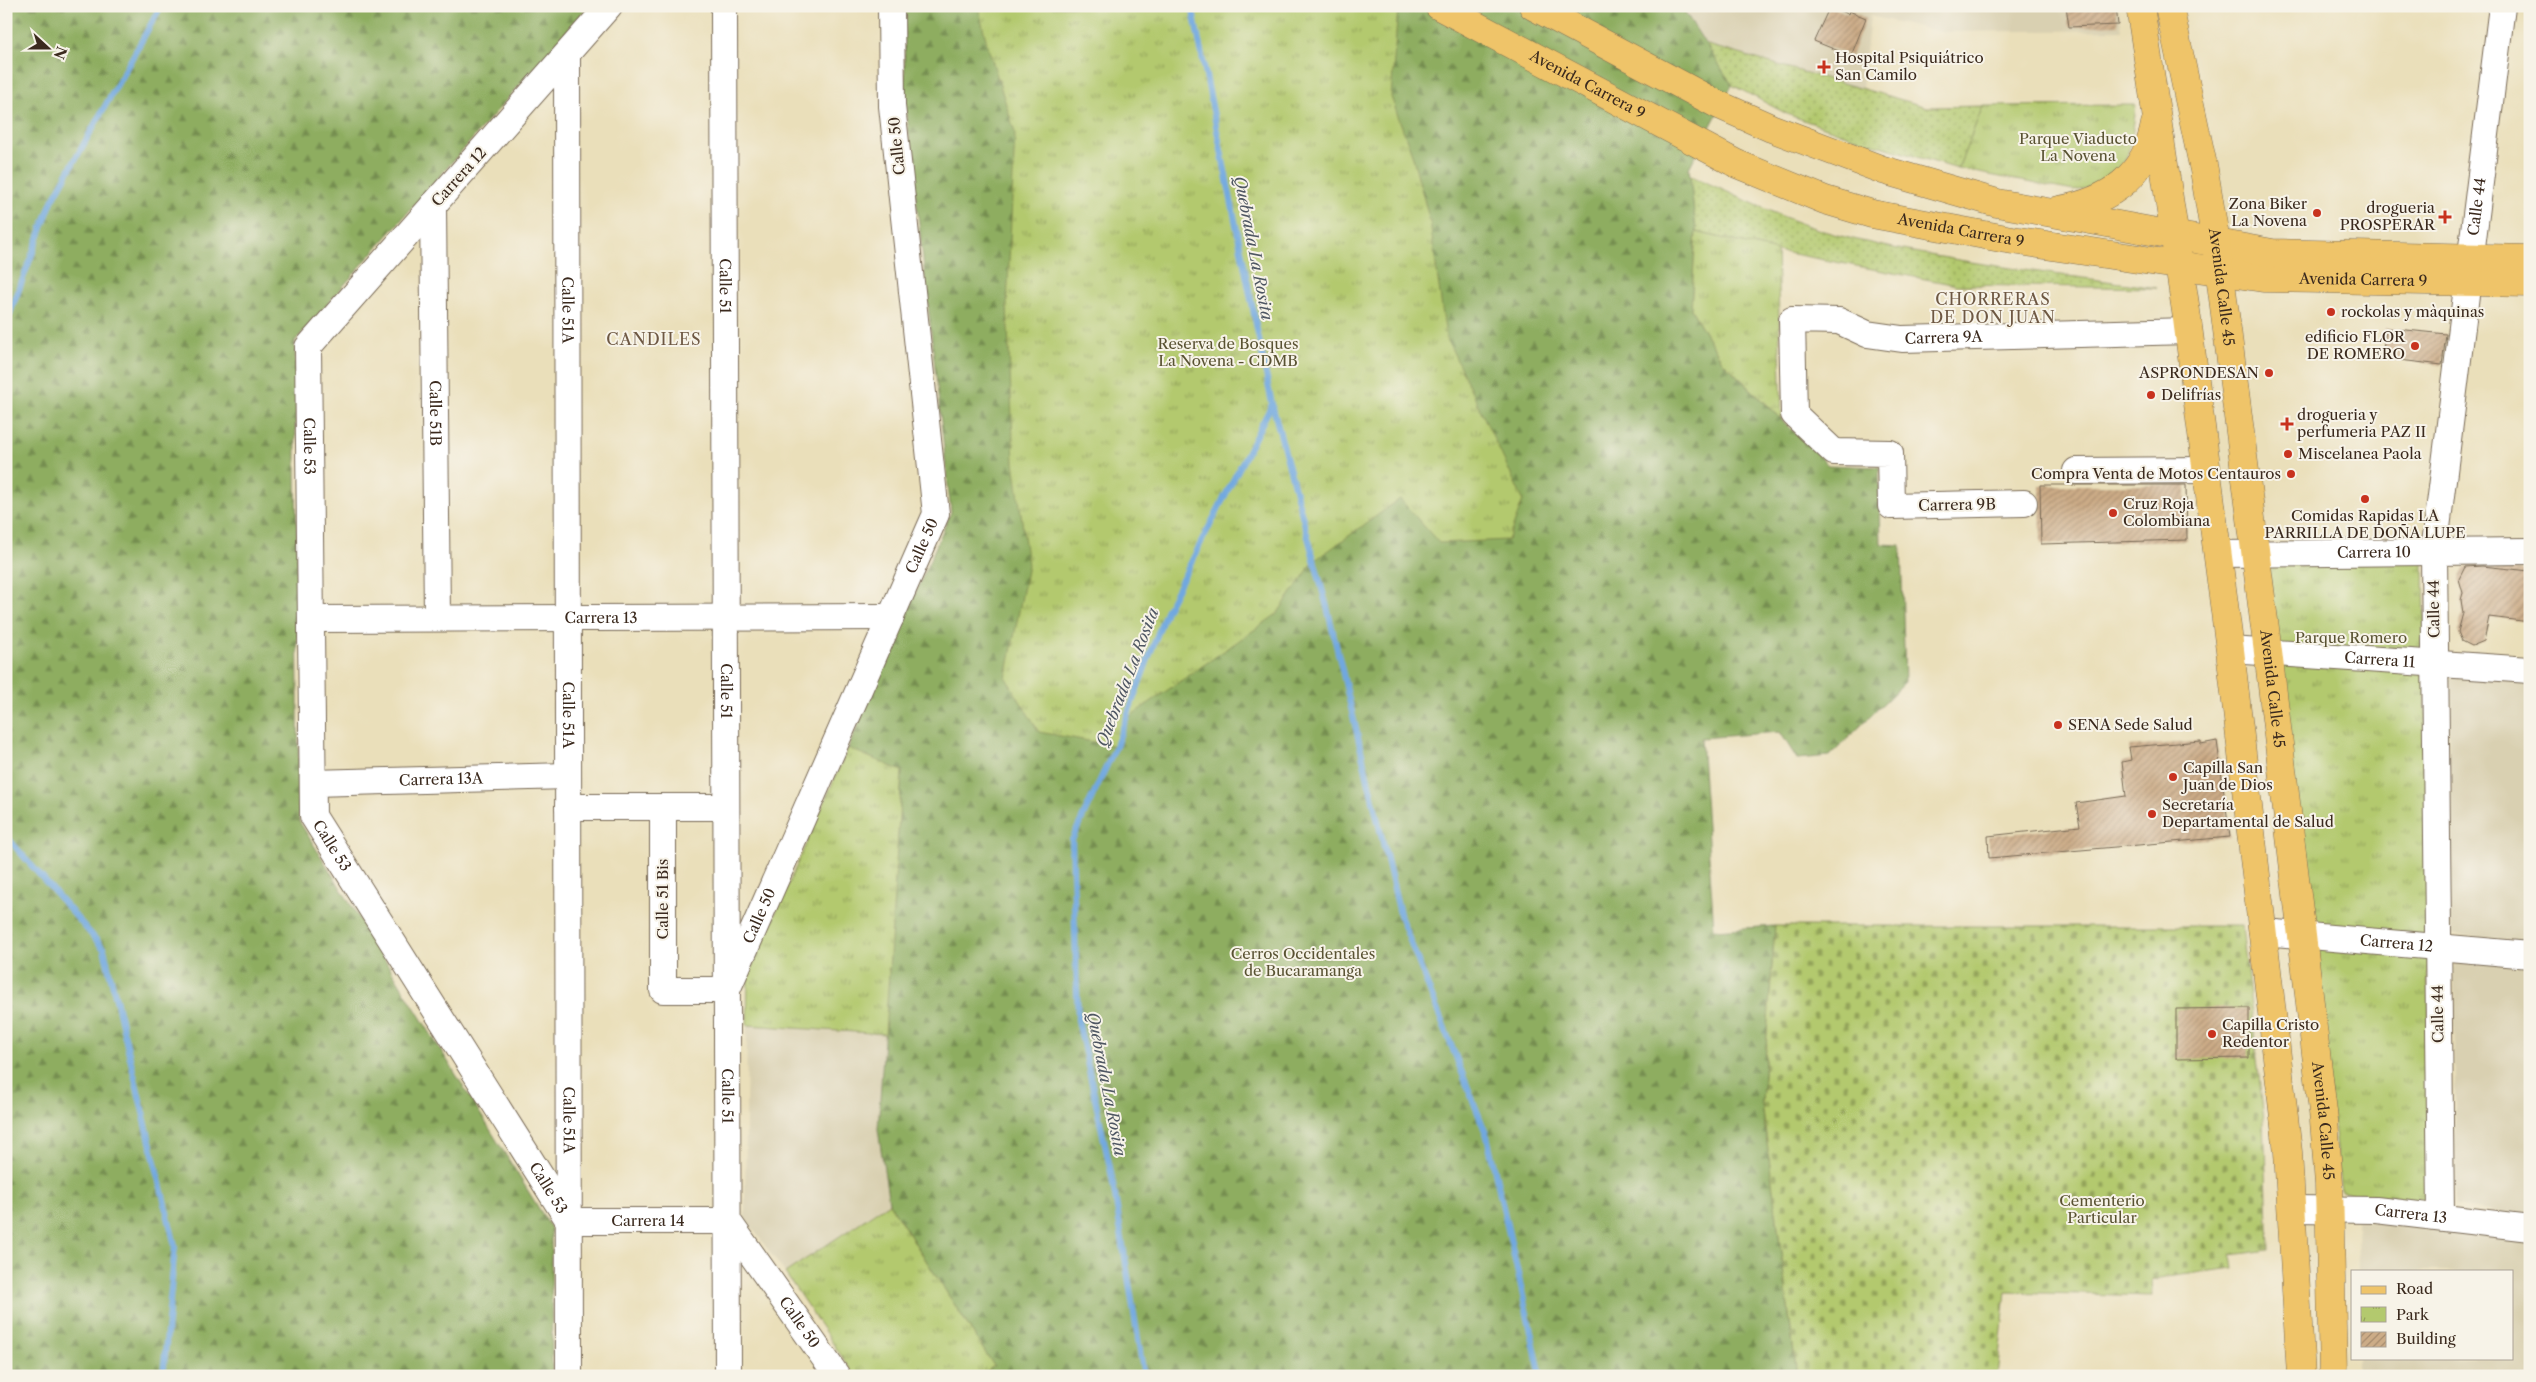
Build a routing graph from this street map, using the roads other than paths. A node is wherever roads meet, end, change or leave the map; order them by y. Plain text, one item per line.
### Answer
1 (609, 6) edge
2 (724, 6) edge
3 (891, 6) edge
4 (1439, 6) edge
5 (1533, 6) edge
6 (2140, 6) edge
7 (2169, 6) edge
8 (2502, 6) edge
9 (566, 55) junction
10 (2156, 117) junction
11 (433, 206) junction
12 (2046, 213) junction
13 (2175, 236) junction
14 (2216, 244) junction
15 (2530, 259) edge
16 (2180, 267) junction
17 (2469, 270) junction
18 (2219, 272) junction
19 (2530, 283) edge
20 (2188, 331) junction
21 (308, 347) joint
22 (2207, 470) junction
23 (2076, 472) dead end
24 (2024, 503) dead end
25 (1890, 506) joint
26 (2530, 551) edge
27 (2434, 552) junction
28 (2219, 554) junction
29 (2256, 554) junction
30 (726, 617) junction
31 (891, 617) junction
32 (437, 618) junction
33 (568, 618) junction
34 (311, 619) junction
35 (2230, 650) junction
36 (2268, 652) junction
37 (2435, 663) junction
38 (2530, 670) edge
39 (568, 776) junction
40 (313, 783) junction
41 (568, 807) junction
42 (664, 807) junction
43 (726, 807) junction
44 (2263, 932) junction
45 (2303, 936) junction
46 (2438, 947) junction
47 (2530, 956) edge
48 (727, 990) junction
49 (2292, 1208) junction
50 (2330, 1208) junction
51 (2440, 1216) junction
52 (569, 1221) junction
53 (728, 1221) junction
54 (2530, 1228) edge
55 (569, 1376) edge
56 (728, 1376) edge
57 (837, 1376) edge
58 (2301, 1376) edge
59 (2333, 1376) edge

1 - 9 street, Carrera 12
2 - 30 street, Calle 51
3 - 31 street, Calle 50
4 - 16 main road, Avenida Carrera 9
5 - 12 main road, Avenida Carrera 9
6 - 10 main road
7 - 14 main road, Avenida Calle 45
8 - 17 street, Calle 44
9 - 11 street, Carrera 12
9 - 33 street, Calle 51A
10 - 12 main road
10 - 13 main road
11 - 21 street, Carrera 12
11 - 32 street, Calle 51B
12 - 13 main road, Avenida Carrera 9
13 - 14 main road, Avenida Carrera 9
13 - 16 main road
14 - 17 main road, Avenida Carrera 9
14 - 18 main road, Avenida Calle 45
15 - 17 main road, Avenida Carrera 9
16 - 18 main road, Avenida Carrera 9
16 - 20 main road
17 - 18 main road, Avenida Carrera 9
17 - 19 main road, Avenida Carrera 9
17 - 27 street, Calle 44
18 - 29 main road, Avenida Calle 45
20 - 22 main road
20 - 25 street, Carrera 9A
21 - 34 street, Calle 53
22 - 23 street
22 - 28 main road
24 - 25 street, Carrera 9B
26 - 27 street, Carrera 10
27 - 29 street, Carrera 10
27 - 37 street, Calle 44
28 - 29 street, Carrera 10
28 - 35 main road
29 - 36 main road, Avenida Calle 45
30 - 31 street, Carrera 13
30 - 33 street, Carrera 13
30 - 43 street, Calle 51
31 - 48 street, Calle 50
32 - 33 street, Carrera 13
32 - 34 street, Carrera 13
33 - 39 street, Calle 51A
34 - 40 street, Calle 53
35 - 36 street, Carrera 11
35 - 44 main road
36 - 37 street, Carrera 11
36 - 45 main road, Avenida Calle 45
37 - 38 street, Carrera 11
37 - 46 street, Calle 44
39 - 40 street, Carrera 13A
39 - 41 street, Calle 51A
40 - 52 street, Calle 53
41 - 42 street
41 - 52 street, Calle 51A
42 - 43 street
42 - 48 street, Calle 51 Bis
43 - 48 street, Calle 51
44 - 45 street, Carrera 12
44 - 49 main road
45 - 46 street, Carrera 12
45 - 50 main road, Avenida Calle 45
46 - 47 street, Carrera 12
46 - 51 street, Calle 44
48 - 53 street, Calle 51
49 - 50 street, Carrera 13
49 - 58 main road
50 - 51 street, Carrera 13
50 - 59 main road, Avenida Calle 45
51 - 54 street, Carrera 13
52 - 53 street, Carrera 14
52 - 55 street, Calle 51A
53 - 56 street, Calle 51
53 - 57 street, Calle 50

